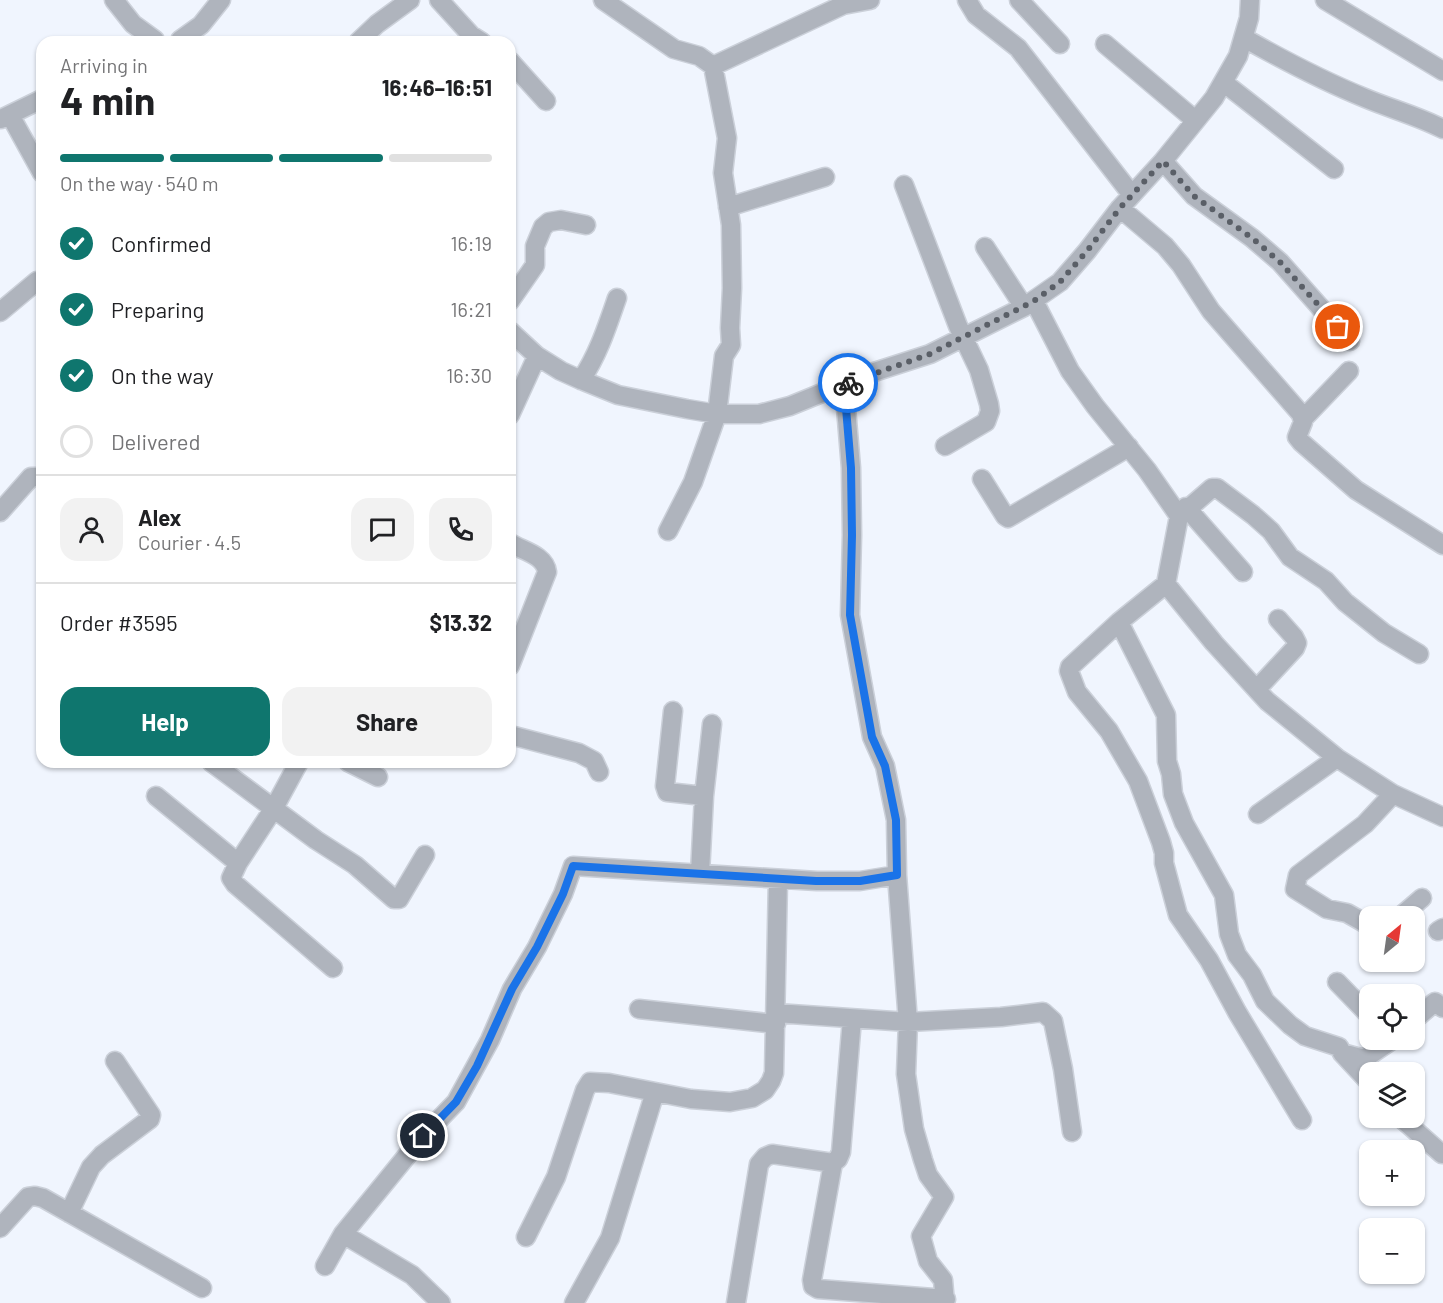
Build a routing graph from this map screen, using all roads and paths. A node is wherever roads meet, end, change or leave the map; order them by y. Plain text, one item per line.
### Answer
1 (114, 0) edge
2 (221, 0) edge
3 (410, 0) edge
4 (439, 0) edge
5 (603, 0) edge
6 (870, 0) edge
7 (967, 0) edge
8 (1019, 0) edge
9 (1250, 0) edge
10 (1325, 0) edge
11 (146, 36) edge
12 (189, 36) edge
13 (365, 36) edge
14 (473, 36) edge
15 (1244, 38) junction
16 (1105, 44) dead end
17 (1060, 45) dead end
18 (712, 66) junction
19 (516, 68) edge
20 (1443, 71) edge
21 (1223, 82) junction
22 (546, 101) dead end
23 (36, 102) edge
24 (5, 117) edge
25 (1195, 120) junction
26 (1443, 129) edge
27 (1163, 161) junction
28 (36, 164) edge
29 (1334, 169) dead end
30 (825, 177) dead end
31 (904, 185) dead end
32 (1126, 202) junction
33 (728, 207) junction
34 (586, 225) dead end
35 (985, 247) dead end
36 (36, 282) edge
37 (516, 292) edge
38 (617, 298) dead end
39 (1029, 304) junction
40 (0, 312) edge
41 (516, 337) edge
42 (965, 337) junction
43 (1350, 341) dead end
44 (537, 356) junction
45 (1349, 371) dead end
46 (581, 380) junction
47 (844, 384) junction
48 (516, 403) edge
49 (717, 414) junction
50 (1303, 419) junction
51 (945, 446) dead end
52 (1129, 447) junction
53 (36, 477) edge
54 (982, 479) dead end
55 (3, 502) edge
56 (1183, 512) junction
57 (668, 531) dead end
58 (1443, 545) edge
59 (516, 546) edge
60 (1243, 572) dead end
61 (1166, 584) junction
62 (1278, 619) dead end
63 (1119, 622) junction
64 (516, 651) edge
65 (1419, 654) dead end
66 (1257, 689) junction
67 (673, 711) dead end
68 (712, 724) dead end
69 (516, 737) edge
70 (1337, 758) junction
71 (219, 768) edge
72 (296, 768) edge
73 (360, 768) edge
74 (599, 772) dead end
75 (378, 777) dead end
76 (1393, 794) junction
77 (156, 796) dead end
78 (704, 796) junction
79 (274, 808) junction
80 (1258, 814) dead end
81 (1443, 817) edge
82 (425, 855) dead end
83 (238, 863) junction
84 (700, 873) junction
85 (897, 875) junction
86 (778, 879) junction
87 (1422, 898) dead end
88 (1413, 906) edge
89 (1359, 920) edge
90 (333, 968) dead end
91 (1338, 982) dead end
92 (1359, 1004) edge
93 (1443, 1008) edge
94 (639, 1009) dead end
95 (1425, 1011) edge
96 (776, 1019) junction
97 (852, 1019) junction
98 (908, 1022) junction
99 (1377, 1050) edge
100 (1342, 1053) junction
101 (115, 1061) dead end
102 (1359, 1071) edge
103 (655, 1092) junction
104 (1302, 1120) dead end
105 (1412, 1128) edge
106 (1072, 1132) dead end
107 (1442, 1154) dead end
108 (833, 1163) junction
109 (69, 1213) junction
110 (0, 1228) edge
111 (343, 1234) junction
112 (526, 1237) dead end
113 (325, 1266) dead end
114 (202, 1288) dead end
115 (946, 1301) edge
116 (441, 1303) edge
117 (574, 1303) edge
118 (736, 1303) edge

1 - 11 street
2 - 12 street
3 - 13 street
4 - 14 street
5 - 18 street
6 - 18 street
7 - 32 street
8 - 17 street
9 - 15 street
10 - 20 street
15 - 21 street
15 - 26 street
16 - 25 street
18 - 33 street
19 - 22 street
21 - 25 street
21 - 29 street
23 - 24 street
24 - 28 street
25 - 27 street
27 - 32 street
27 - 43 street
30 - 33 street
31 - 42 street
32 - 39 street
32 - 50 street
33 - 49 street
34 - 37 street
35 - 39 street
36 - 40 street
38 - 46 street
39 - 42 street
39 - 52 street
41 - 44 street
42 - 47 street
42 - 51 street
44 - 46 street
44 - 48 street
45 - 50 street
46 - 49 street
47 - 49 street
47 - 85 street
49 - 57 street
50 - 58 street
52 - 54 street
52 - 56 street
53 - 55 street
56 - 60 street
56 - 61 street
56 - 65 street
59 - 64 street
61 - 63 street
61 - 66 street
62 - 66 street
63 - 100 street
63 - 104 street
66 - 70 street
67 - 78 street
68 - 78 street
69 - 74 street
70 - 76 street
70 - 80 street
71 - 79 street
72 - 79 street
73 - 75 street
76 - 81 street
76 - 89 street
77 - 83 street
78 - 84 street
79 - 82 street
79 - 83 street
83 - 90 street
84 - 86 street
84 - 111 street
85 - 86 street
85 - 98 street
86 - 96 street
87 - 88 street
91 - 92 street
93 - 95 street
94 - 96 street
96 - 97 street
96 - 103 street
97 - 98 street
97 - 108 street
98 - 106 street
98 - 115 street
99 - 100 street
100 - 102 street
101 - 109 street
103 - 112 street
103 - 117 street
105 - 107 street
108 - 115 street
108 - 118 street
109 - 110 street
109 - 114 street
111 - 113 street
111 - 116 street

